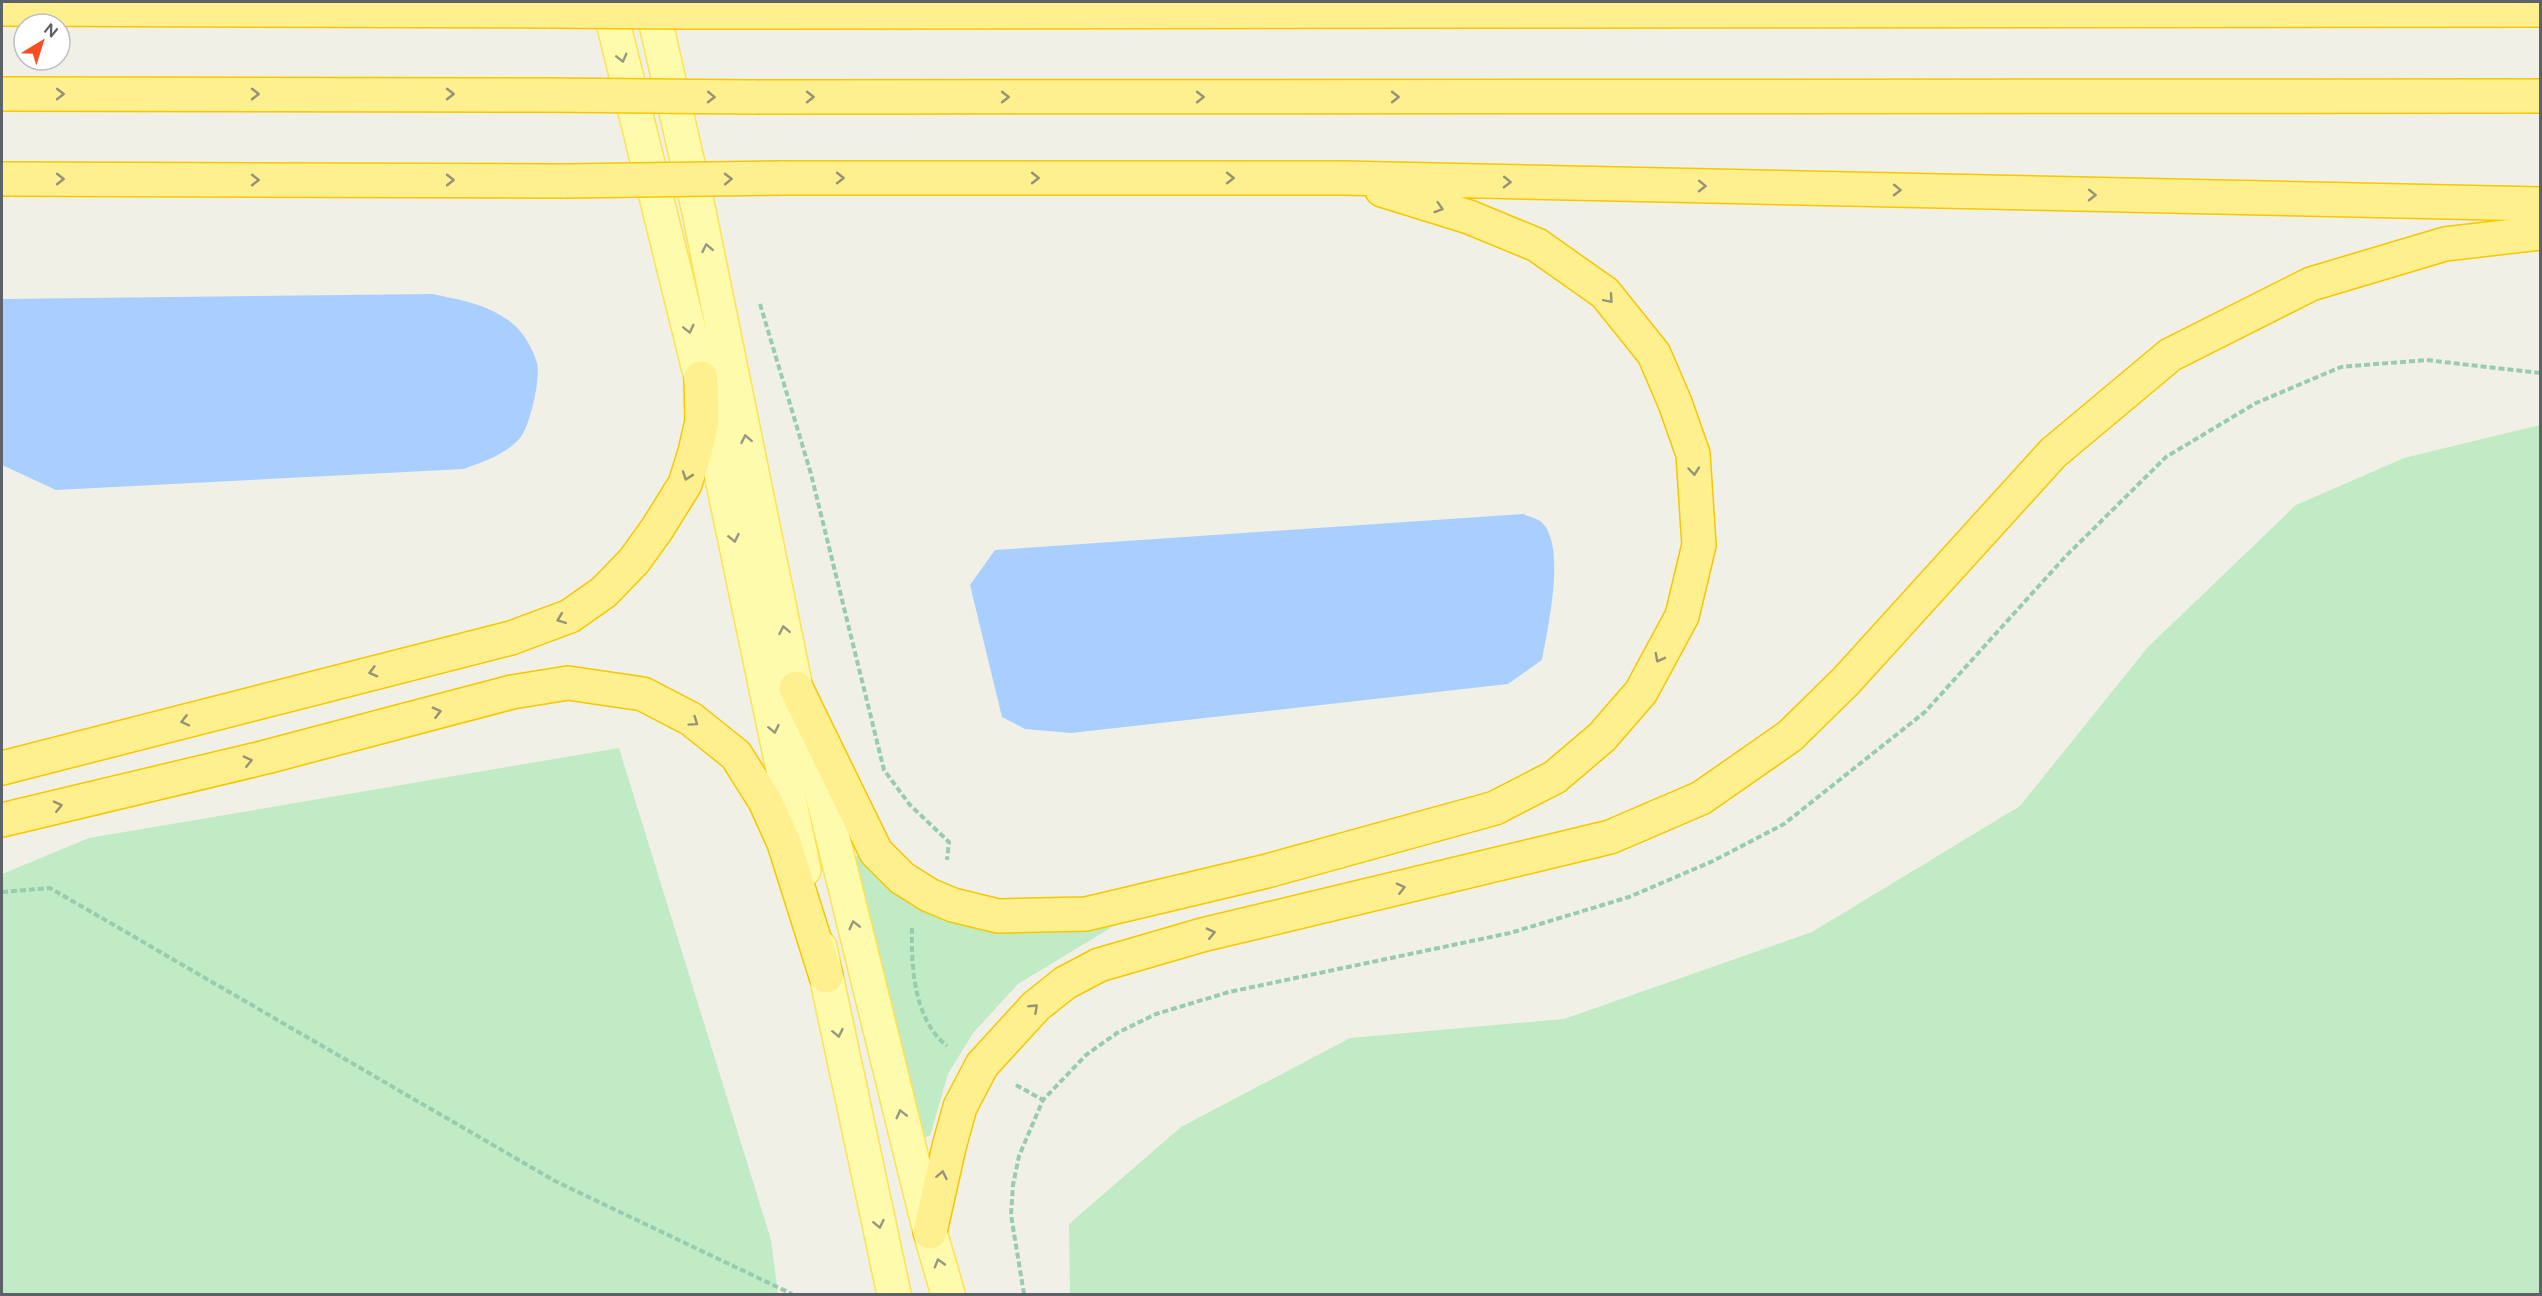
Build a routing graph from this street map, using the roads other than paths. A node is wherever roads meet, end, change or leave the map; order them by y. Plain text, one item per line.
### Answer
1 (608, 2) edge
2 (651, 2) edge
3 (2485, 2) edge
4 (759, 6) edge
5 (2, 9) edge
6 (2541, 9) edge
7 (2, 94) edge
8 (2541, 96) edge
9 (1343, 178) junction
10 (2, 179) edge
11 (2541, 204) edge
12 (2541, 233) edge
13 (700, 378) junction
14 (796, 687) junction
15 (2, 768) edge
16 (2, 820) edge
17 (826, 976) junction
18 (930, 1232) junction
19 (894, 1294) edge
20 (948, 1294) edge

1 -> 13 main road
14 -> 2 main road
3 - 6 highway
4 - 5 highway, bridge
4 - 6 highway
7 -> 8 highway, bridge
10 -> 9 highway, bridge
9 -> 11 highway
9 -> 14 highway
18 -> 12 highway
13 -> 15 highway
13 -> 17 main road
18 -> 14 main road
16 -> 17 highway
17 -> 19 main road
20 -> 18 main road

